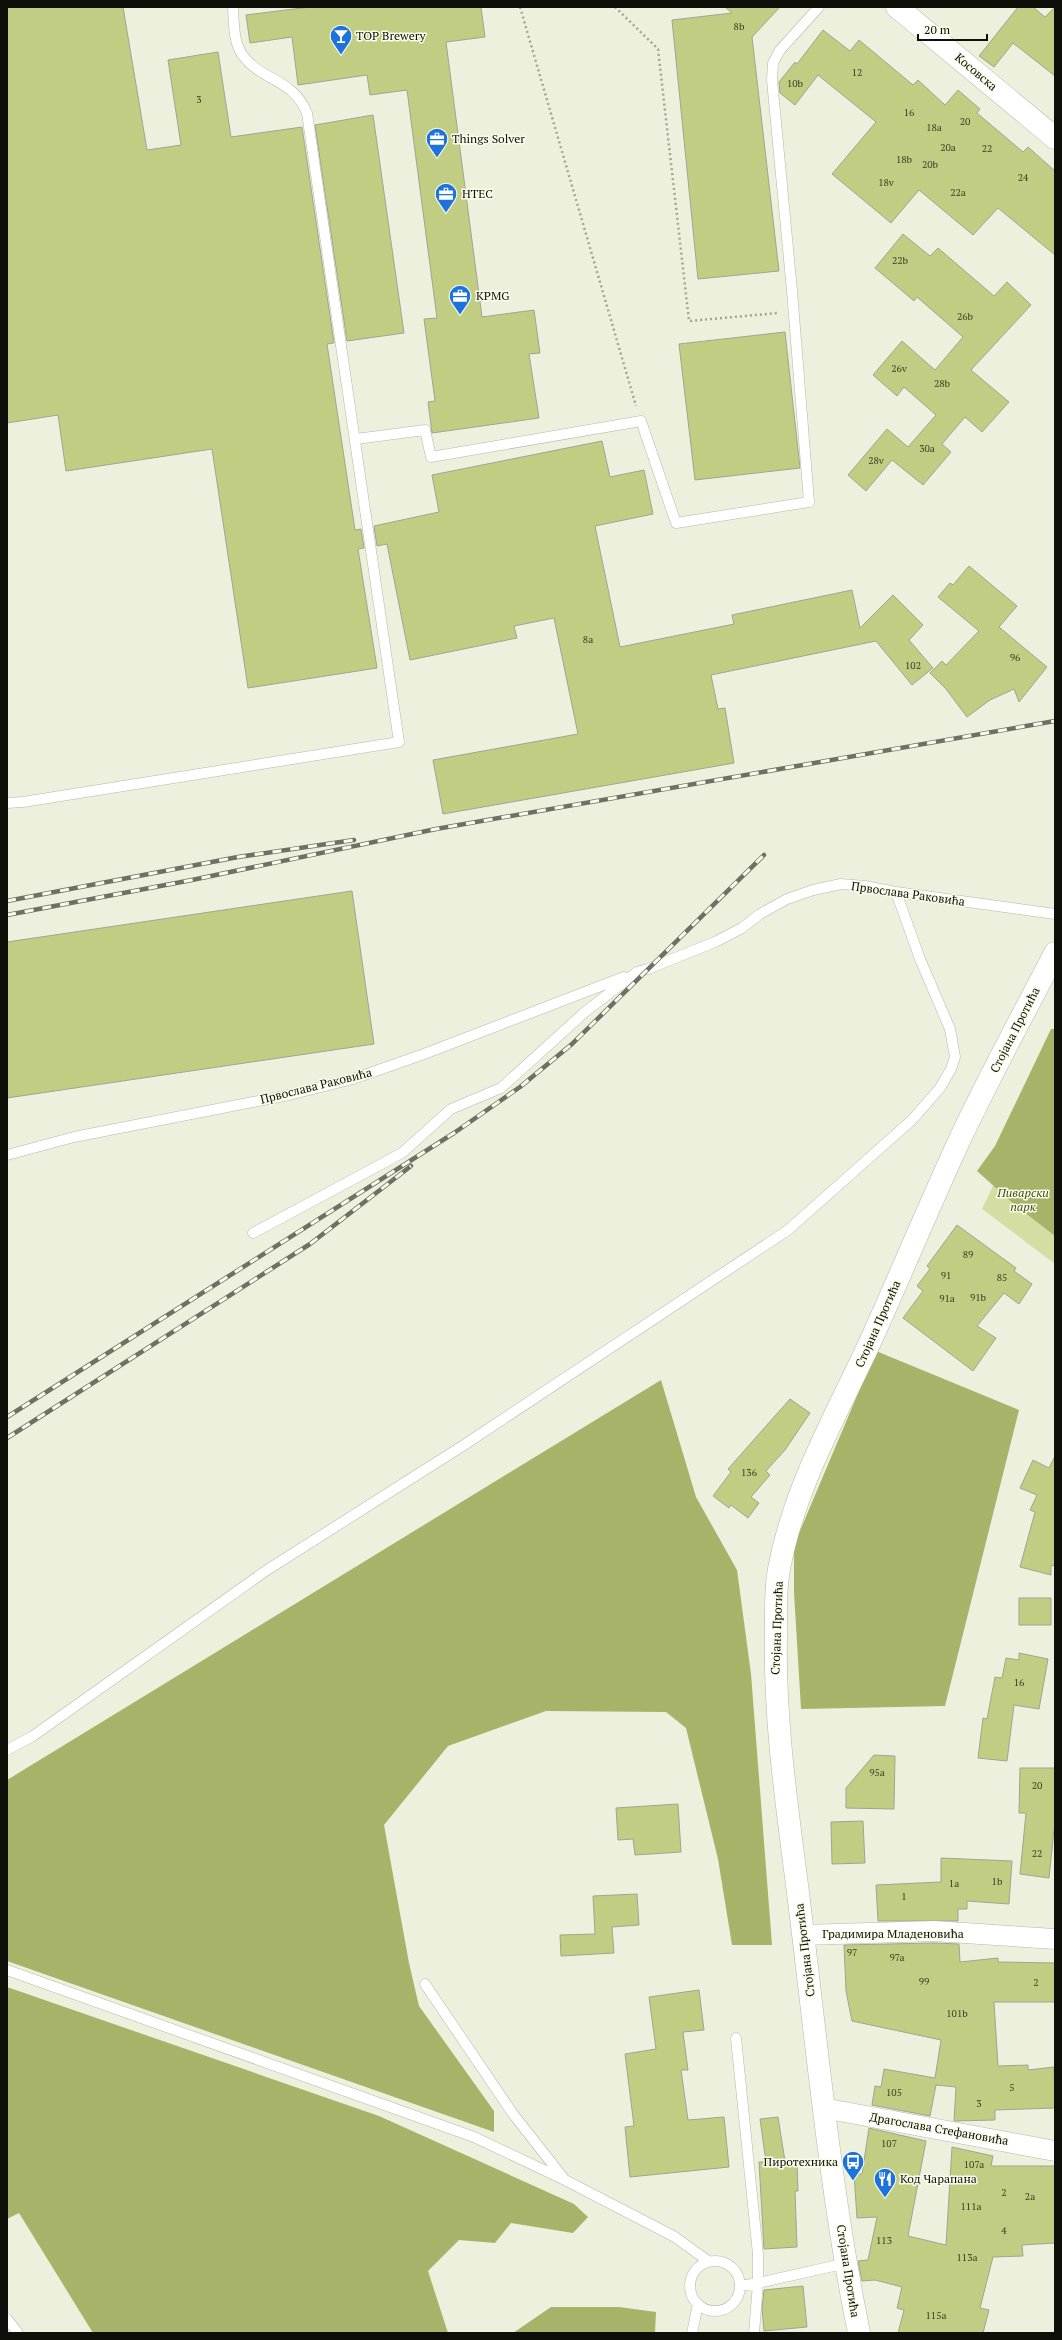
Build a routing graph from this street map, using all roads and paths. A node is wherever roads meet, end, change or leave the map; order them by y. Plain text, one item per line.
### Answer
1 (233, 7) edge
2 (520, 7) edge
3 (614, 7) edge
4 (819, 7) edge
5 (897, 7) edge
6 (1055, 138) edge
7 (782, 313) dead end
8 (641, 421) junction
9 (356, 439) junction
10 (7, 803) edge
11 (896, 892) junction
12 (1055, 914) edge
13 (1055, 953) edge
14 (636, 972) junction
15 (7, 1155) edge
16 (253, 1233) dead end
17 (7, 1750) edge
18 (803, 1935) junction
19 (1055, 1939) edge
20 (7, 1970) edge
21 (425, 1984) dead end
22 (736, 2038) dead end
23 (823, 2108) junction
24 (1055, 2151) edge
25 (565, 2180) junction
26 (708, 2261) junction
27 (847, 2263) junction
28 (758, 2283) junction
29 (740, 2286) junction
30 (698, 2304) junction
31 (7, 2319) edge
32 (18, 2333) edge
33 (692, 2333) edge
34 (754, 2333) edge
35 (859, 2333) edge

1 - 9 lane
2 - 8 path
3 - 7 path
4 - 8 lane
5 - 6 main road, Косовска
8 - 9 lane
9 - 10 lane
11 - 12 lane, Првослава Раковића
11 - 14 lane, Првослава Раковића
11 - 17 lane
13 - 18 main road, Стојана Протића
14 - 15 lane, Првослава Раковића
14 - 16 lane, Првослава Раковића
18 - 19 street, Градимира Младеновића
18 - 23 main road, Стојана Протића
20 - 25 lane
21 - 25 lane
22 - 28 lane
23 - 24 street, Драгослава Стефановића
23 - 27 main road, Стојана Протића
25 - 26 lane
26 - 29 lane
26 - 30 lane
27 - 28 lane
27 - 35 main road, Стојана Протића
28 - 29 lane
28 - 34 lane
29 - 30 lane
30 - 33 lane
31 - 32 lane

